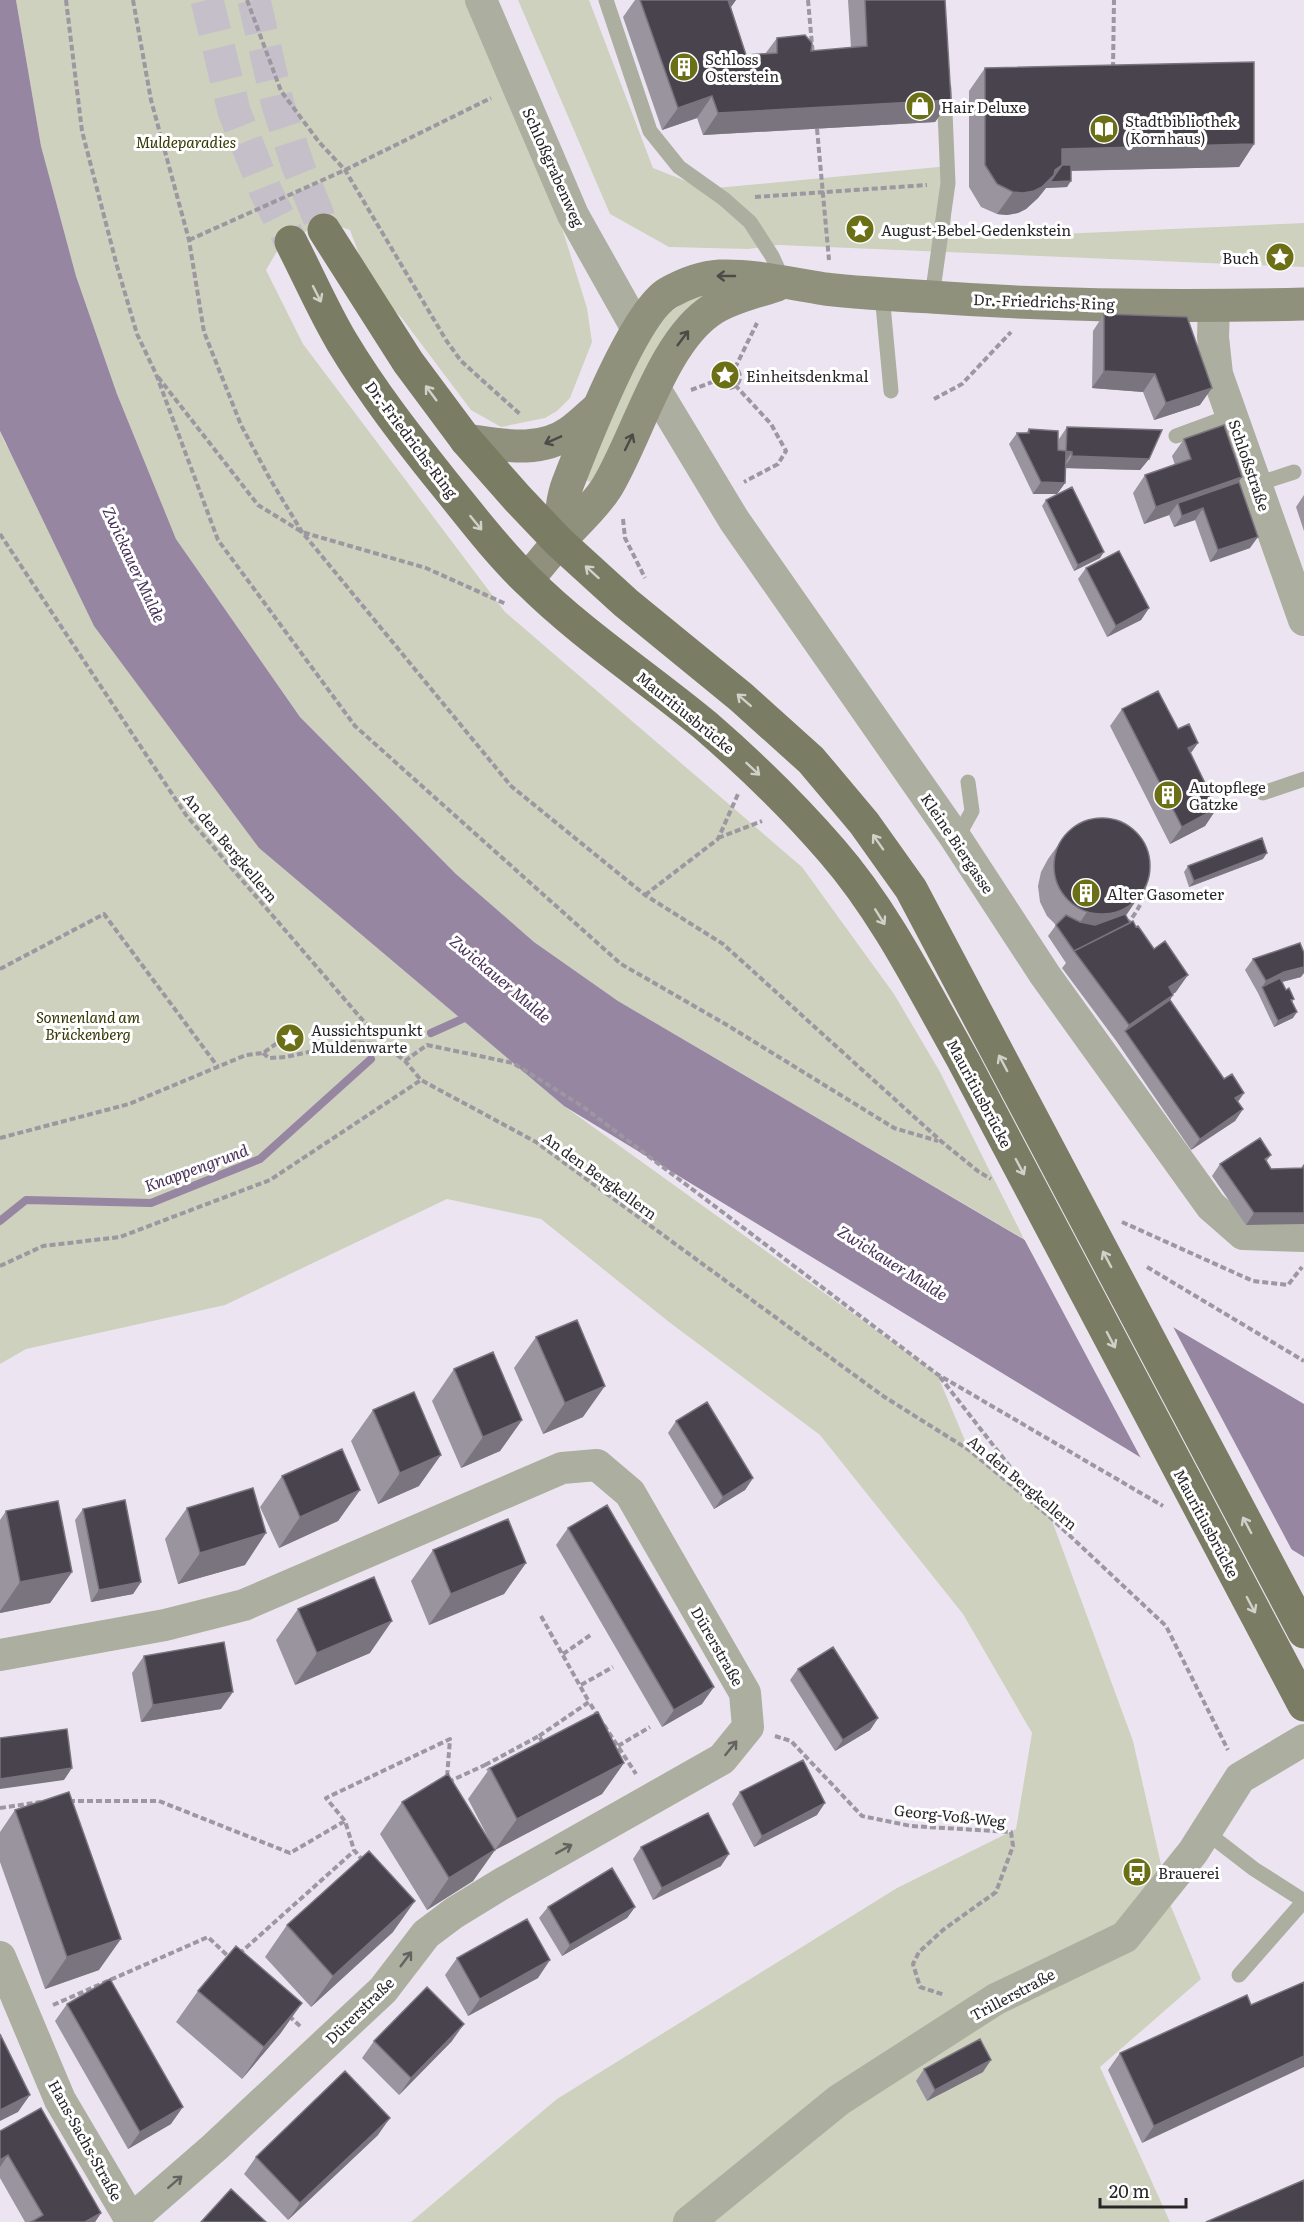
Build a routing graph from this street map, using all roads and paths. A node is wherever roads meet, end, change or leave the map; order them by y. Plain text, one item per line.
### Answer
1 (66, 0) edge
2 (134, 0) edge
3 (247, 0) edge
4 (481, 0) edge
5 (606, 0) edge
6 (808, 0) edge
7 (1114, 0) edge
8 (813, 57) edge
9 (943, 76) edge
10 (1113, 77) edge
11 (525, 101) junction
12 (817, 129) edge
13 (345, 170) junction
14 (948, 183) junction
15 (724, 200) junction
16 (324, 230) tunnel mouth
17 (189, 240) junction
18 (291, 242) tunnel mouth
19 (780, 284) junction
20 (832, 290) junction
21 (882, 294) junction
22 (932, 297) junction
23 (1041, 302) junction
24 (1304, 304) edge
25 (1214, 306) junction
26 (637, 328) junction
27 (735, 368) junction
28 (156, 374) junction
29 (735, 385) junction
30 (654, 389) junction
31 (891, 391) dead end
32 (934, 399) dead end
33 (600, 406) junction
34 (1233, 415) junction
35 (1176, 436) dead end
36 (466, 440) junction
37 (540, 445) junction
38 (1294, 472) dead end
39 (1257, 484) junction
40 (736, 486) dead end
41 (602, 494) junction
42 (302, 532) junction
43 (0, 534) edge
44 (559, 542) junction
45 (519, 593) junction
46 (626, 603) junction
47 (1304, 620) edge
48 (750, 766) junction
49 (1304, 779) edge
50 (968, 782) dead end
51 (1263, 794) dead end
52 (794, 808) junction
53 (718, 839) junction
54 (956, 840) junction
55 (1144, 883) edge
56 (645, 895) junction
57 (1119, 931) edge
58 (0, 969) edge
59 (290, 1038) dead end
60 (384, 1045) junction
61 (263, 1053) junction
62 (405, 1061) junction
63 (218, 1067) junction
64 (421, 1080) junction
65 (0, 1138) edge
66 (1113, 1218) dead end
67 (1304, 1236) edge
68 (1304, 1263) edge
69 (0, 1266) edge
70 (1302, 1272) edge
71 (1291, 1353) dead end
72 (1304, 1361) edge
73 (937, 1374) junction
74 (1164, 1507) dead end
75 (1051, 1518) junction
76 (541, 1616) dead end
77 (1304, 1632) edge
78 (592, 1634) dead end
79 (563, 1654) junction
80 (0, 1655) edge
81 (613, 1667) dead end
82 (581, 1685) junction
83 (589, 1702) junction
84 (1304, 1705) edge
85 (650, 1727) dead end
86 (748, 1727) junction
87 (539, 1736) junction
88 (1304, 1740) edge
89 (618, 1746) junction
90 (548, 1754) edge
91 (485, 1765) junction
92 (492, 1773) edge
93 (1240, 1778) junction
94 (447, 1782) junction
95 (453, 1792) edge
96 (652, 1799) junction
97 (49, 1801) edge
98 (60, 1801) edge
99 (0, 1808) edge
100 (345, 1821) junction
101 (1206, 1832) junction
102 (354, 1850) junction
103 (369, 1867) edge
104 (0, 1957) edge
105 (1239, 1975) dead end
106 (954, 1990) dead end
107 (288, 2015) edge
108 (25, 2018) junction
109 (321, 2047) junction
110 (132, 2221) edge
111 (688, 2222) edge

1 - 28 path
2 - 17 path
3 - 13 path
4 - 11 street, Schloßgrabenweg
5 - 15 lane
6 - 8 path
7 - 10 path
9 - 14 lane
11 - 13 path
11 - 26 street, Schloßgrabenweg
12 - 20 path
13 - 17 path
13 - 37 path
14 - 15 path
14 - 22 lane
15 - 19 lane
36 -> 16 main road
17 - 42 path
18 -> 45 main road, Dr.-Friedrichs-Ring
19 - 20 main road, Dr.-Friedrichs-Ring
19 -> 26 main road, Dr.-Friedrichs-Ring
19 - 27 path
30 -> 19 main road, Dr.-Friedrichs-Ring
20 - 21 main road, Dr.-Friedrichs-Ring
21 - 22 main road, Dr.-Friedrichs-Ring
21 - 31 lane
22 - 23 main road, Dr.-Friedrichs-Ring
23 - 25 main road, Dr.-Friedrichs-Ring
23 - 32 path
24 - 25 main road, Dr.-Friedrichs-Ring
25 - 34 street, Schloßstraße
26 - 33 main road, Dr.-Friedrichs-Ring
27 - 29 path
27 - 29 path
28 - 42 path
28 - 56 path
29 - 40 path
41 -> 30 main road, Dr.-Friedrichs-Ring
30 - 54 street, Kleine Biergasse
33 -> 37 main road
33 - 44 main road, Dr.-Friedrichs-Ring
34 - 35 lane
34 - 39 street, Schloßstraße
36 - 37 main road
36 - 44 main road
38 - 39 lane
39 - 47 street, Schloßstraße
41 - 44 main road, Dr.-Friedrichs-Ring
41 - 46 path
42 - 45 path
42 - 56 path
43 - 60 path, An den Bergkellern
44 - 45 main road, Dr.-Friedrichs-Ring
46 -> 44 main road
45 - 48 main road, Mauritiusbrücke
77 -> 46 main road
48 -> 52 main road, Mauritiusbrücke
48 - 53 path
49 - 51 lane
50 - 54 lane
52 - 53 path
52 -> 84 main road, Mauritiusbrücke
53 - 56 path
54 - 67 street, Kleine Biergasse
55 - 57 path
58 - 63 path
59 - 61 path
60 - 61 path
60 - 62 path, An den Bergkellern
61 - 63 path
62 - 64 path, An den Bergkellern
62 - 73 path
63 - 65 path
64 - 69 path
64 - 75 path, An den Bergkellern
66 - 70 path
68 - 70 path
71 - 72 path
73 - 74 path
73 - 75 path
75 - 93 path, An den Bergkellern
76 - 79 path
78 - 79 path
79 - 82 path
80 - 86 street, Dürerstraße
81 - 82 path
82 - 83 path
83 - 87 path
83 - 89 path
85 - 89 path
96 -> 86 street, Dürerstraße
86 - 106 path, Georg-Voß-Weg
87 - 90 path
87 - 91 path
88 - 93 street, Trillerstraße
89 - 96 path
91 - 92 path
91 - 94 path
93 - 101 street, Trillerstraße
94 - 95 path
94 - 100 path
109 -> 96 street, Dürerstraße
97 - 99 path
98 - 100 path
100 - 102 path
101 - 105 lane
101 - 111 street, Trillerstraße
102 - 103 path
102 - 108 path
104 - 108 street, Hans-Sachs-Straße
107 - 109 path
108 - 110 street, Hans-Sachs-Straße
110 -> 109 street, Dürerstraße

